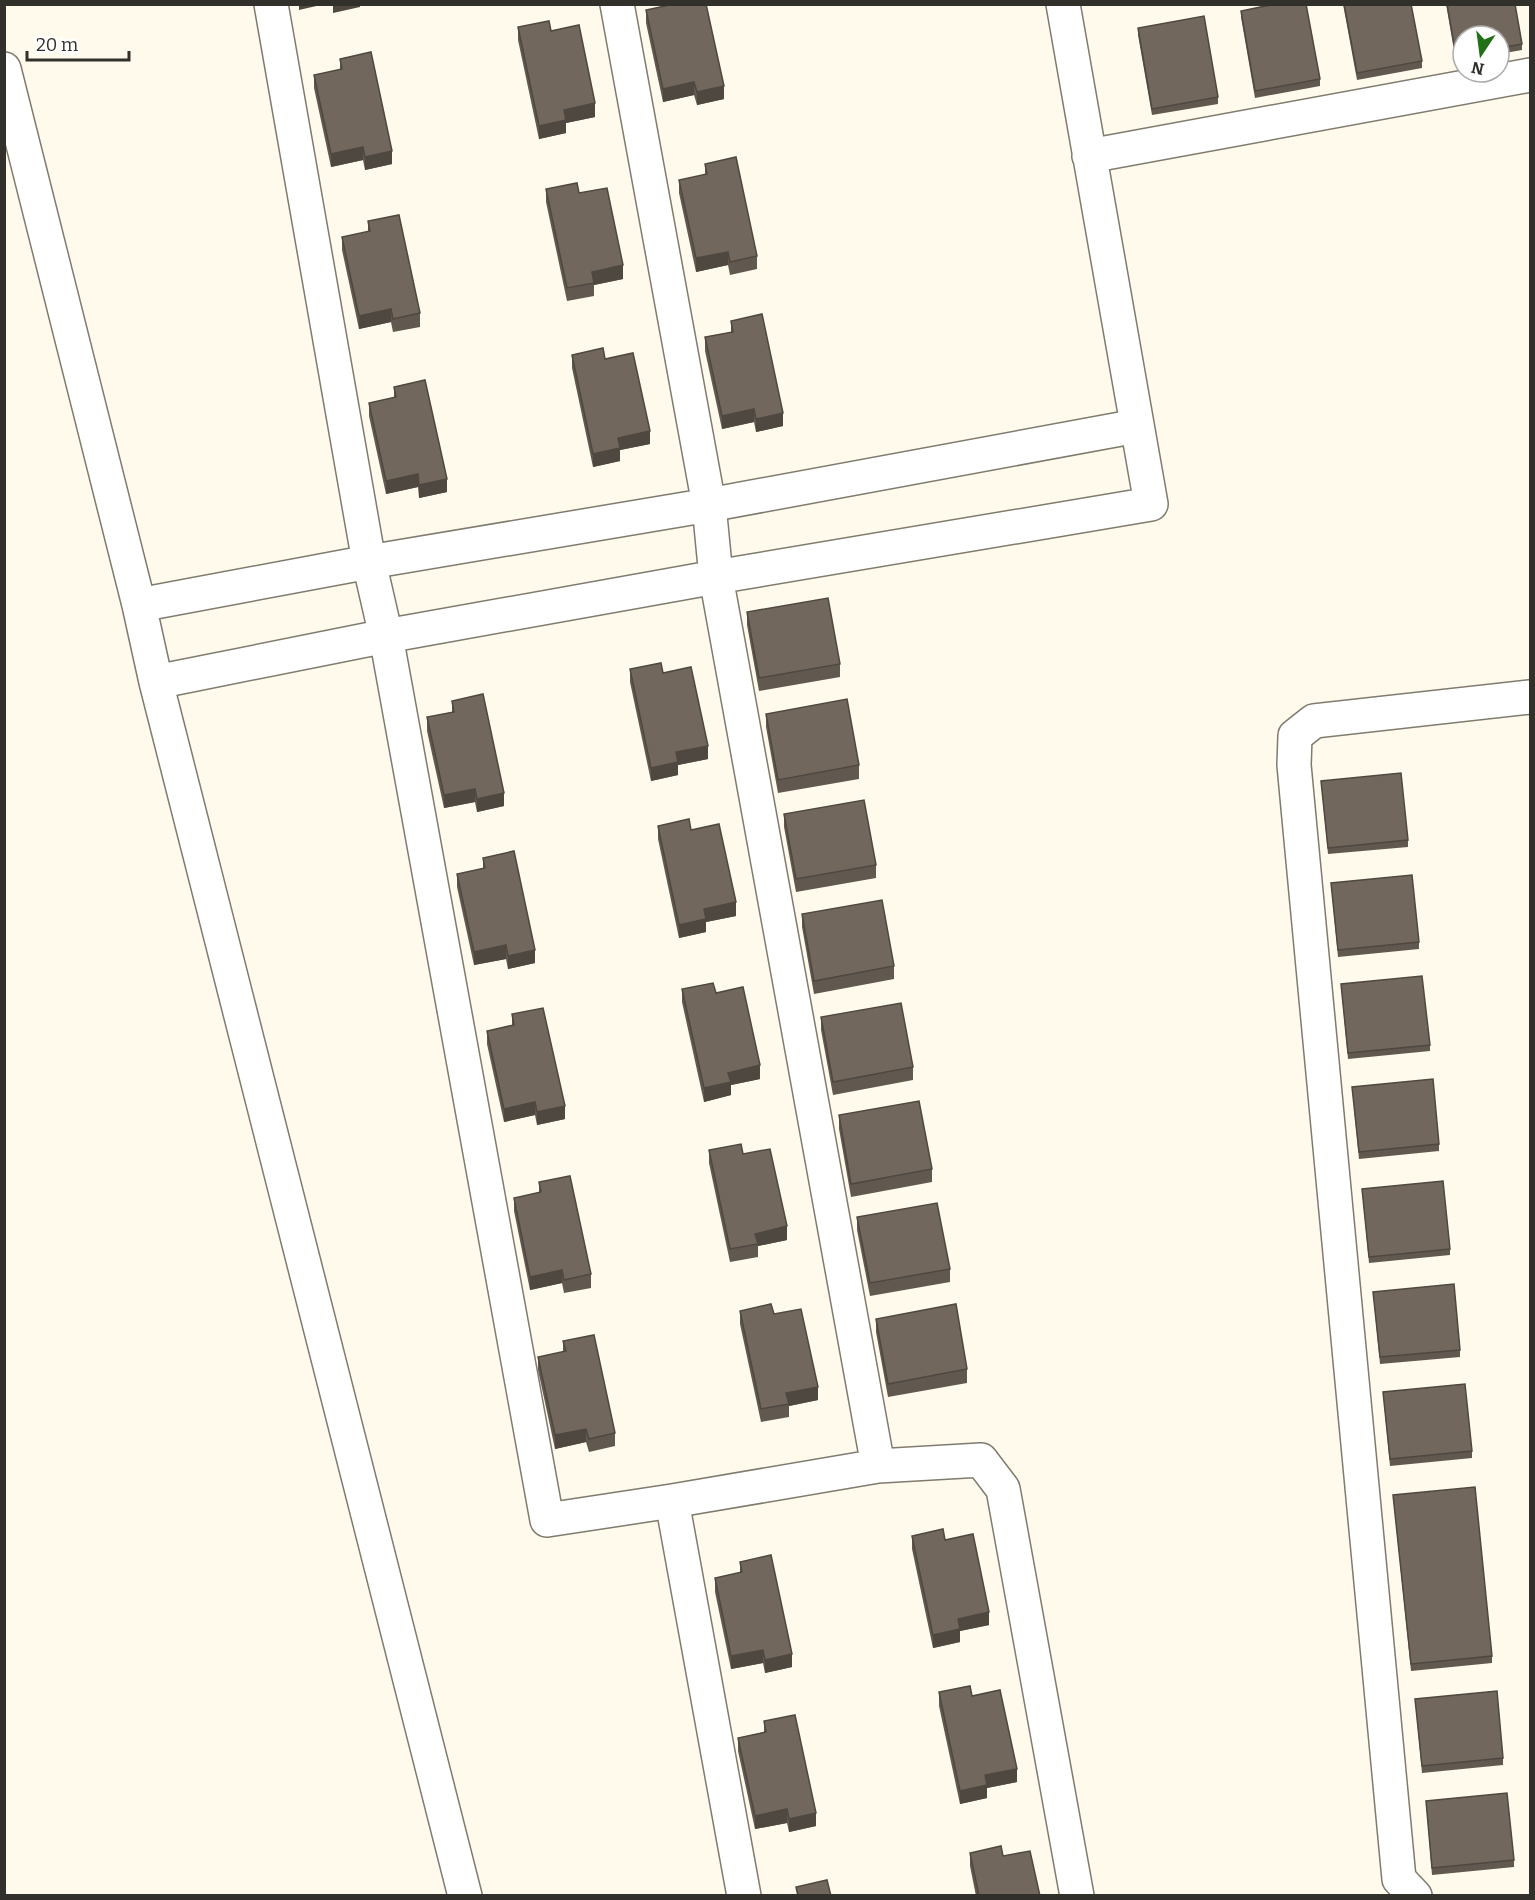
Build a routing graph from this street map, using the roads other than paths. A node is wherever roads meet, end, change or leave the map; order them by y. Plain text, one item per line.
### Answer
1 (271, 4) edge
2 (617, 4) edge
3 (1063, 4) edge
4 (4, 69) edge
5 (1530, 75) edge
6 (1089, 156) junction
7 (1137, 426) junction
8 (709, 505) junction
9 (369, 562) junction
10 (716, 577) junction
11 (139, 605) junction
12 (386, 636) junction
13 (156, 682) junction
14 (1530, 697) edge
15 (878, 1466) junction
16 (672, 1501) junction
17 (465, 1896) edge
18 (744, 1896) edge
19 (1077, 1896) edge
20 (1415, 1896) edge

1 - 9 street
2 - 8 street
3 - 6 street
4 - 11 street
5 - 6 street
6 - 7 street
7 - 8 street
7 - 10 street
8 - 9 street
8 - 10 street
9 - 11 street
9 - 12 street
10 - 12 street
10 - 15 street
11 - 13 street
12 - 13 street
12 - 16 street
13 - 17 street
14 - 20 street
15 - 16 street
15 - 19 street
16 - 18 street

